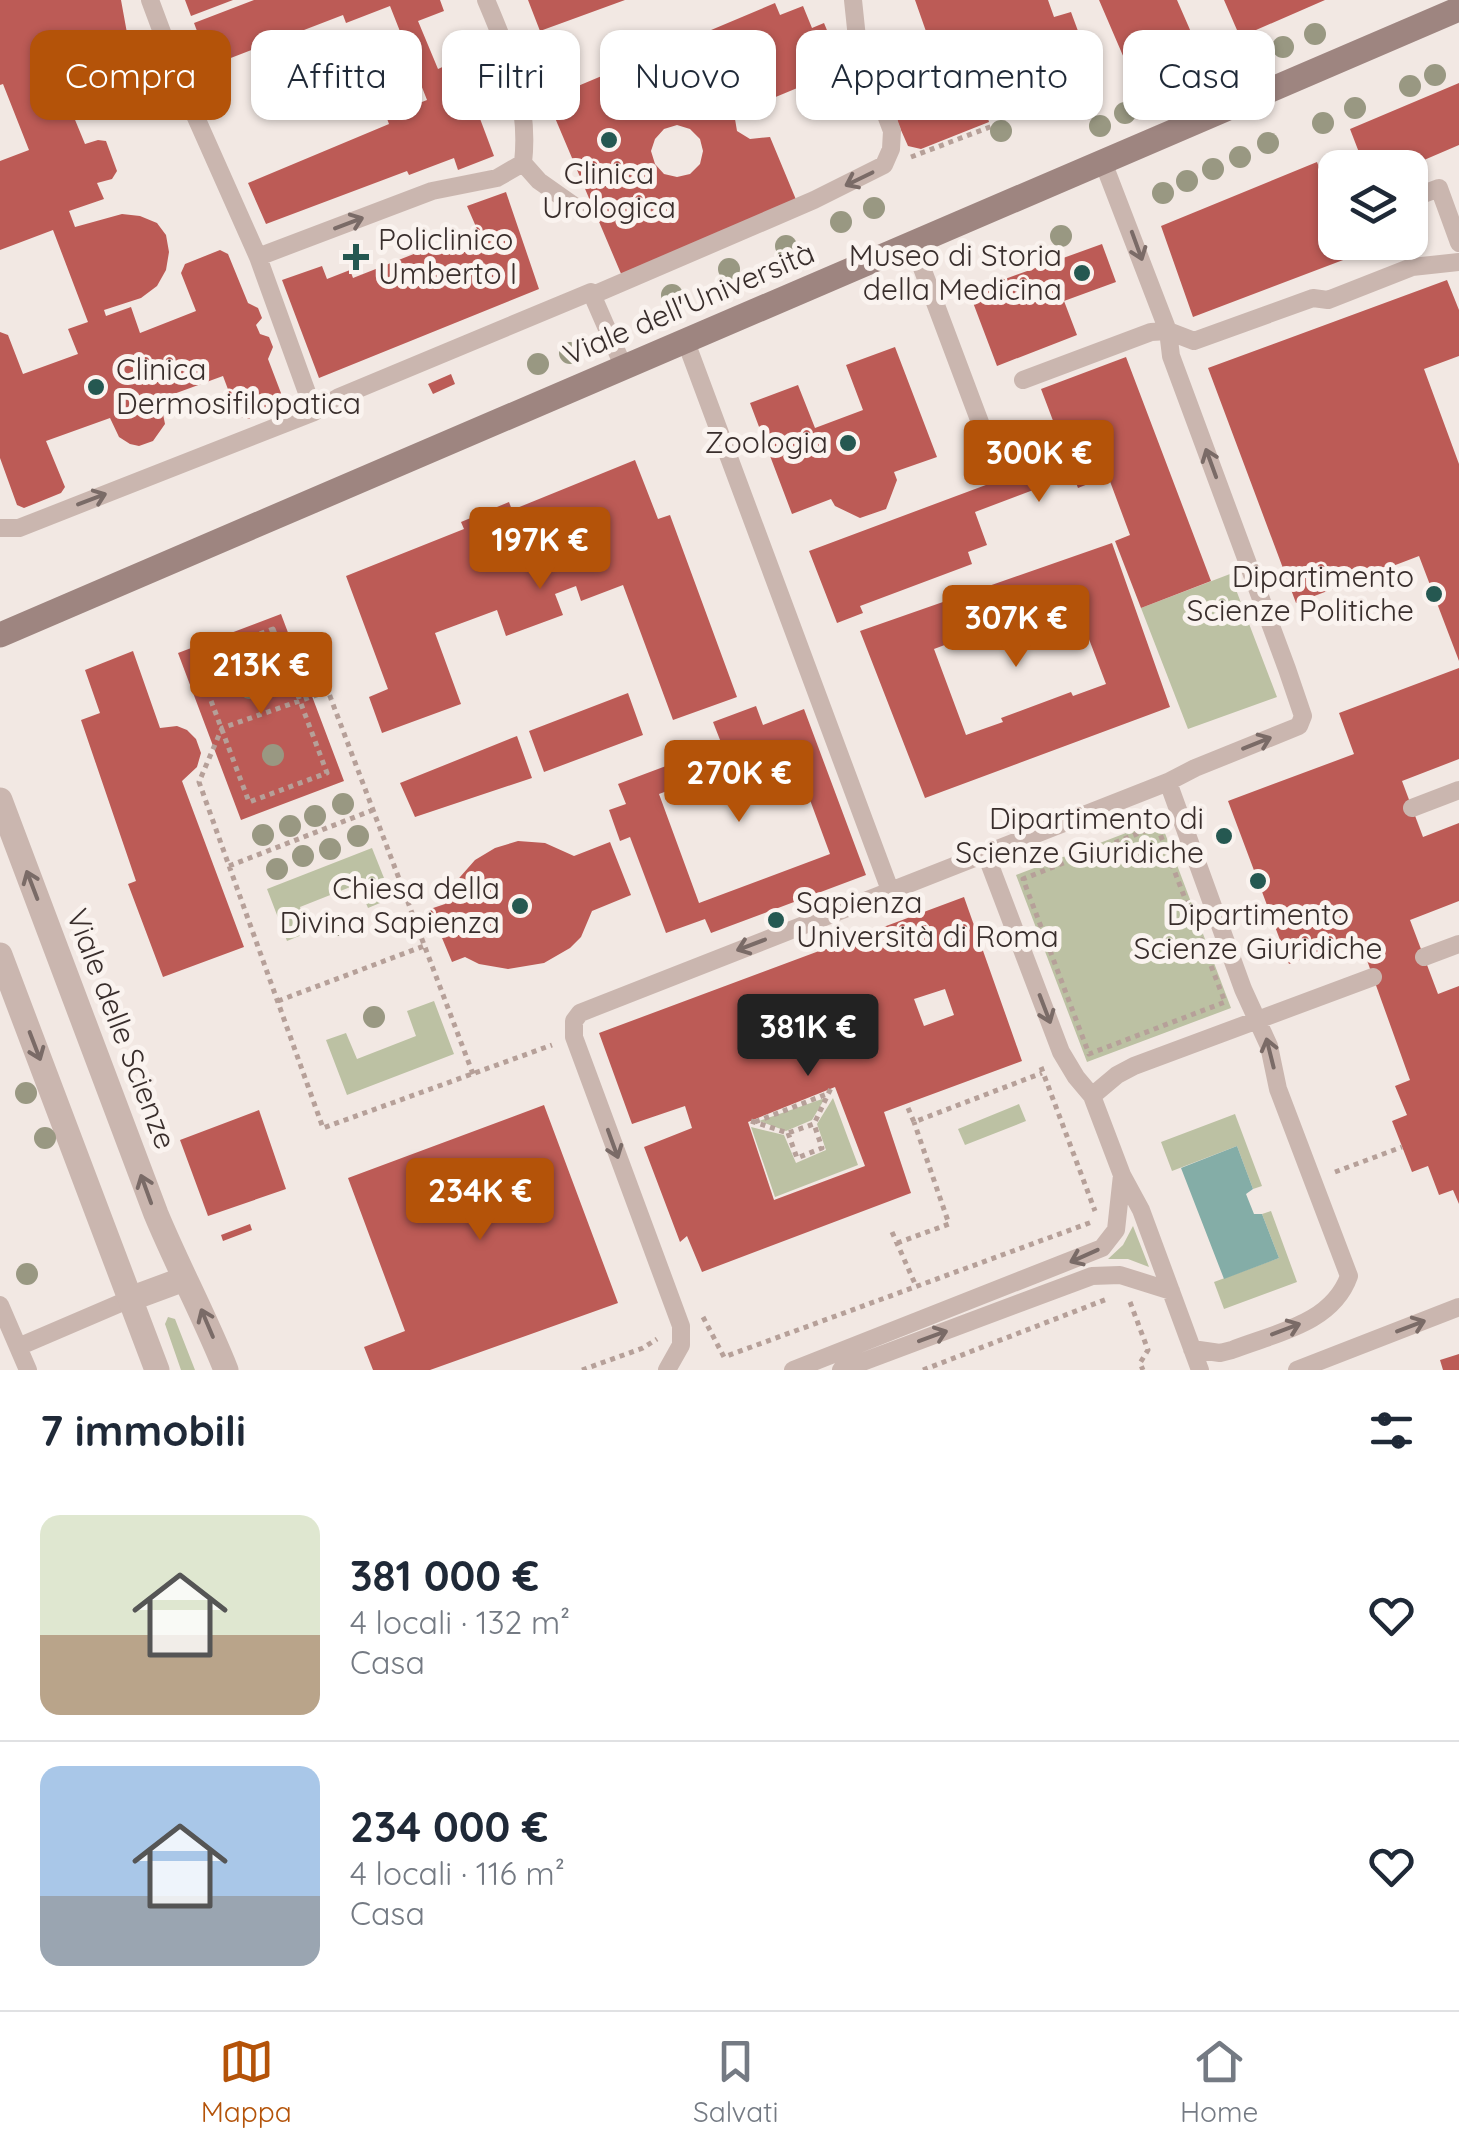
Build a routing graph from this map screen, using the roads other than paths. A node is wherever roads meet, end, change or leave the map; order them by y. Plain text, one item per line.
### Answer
1 (150, 0) edge
2 (486, 0) edge
3 (853, 0) edge
4 (1459, 10) edge
5 (1103, 162) junction
6 (524, 163) junction
7 (1428, 192) edge
8 (583, 212) dead end
9 (1459, 242) edge
10 (913, 244) junction
11 (258, 257) junction
12 (1459, 262) edge
13 (593, 295) junction
14 (1168, 332) junction
15 (686, 342) junction
16 (624, 368) junction
17 (1023, 380) dead end
18 (314, 412) junction
19 (981, 425) dead end
20 (0, 528) edge
21 (0, 635) edge
22 (1168, 782) junction
23 (1459, 790) edge
24 (0, 800) edge
25 (1412, 808) dead end
26 (985, 852) junction
27 (890, 890) junction
28 (1459, 944) edge
29 (0, 955) edge
30 (1424, 957) dead end
31 (1373, 977) dead end
32 (1260, 1020) junction
33 (1092, 1096) junction
34 (1122, 1175) junction
35 (184, 1279) junction
36 (1171, 1290) junction
37 (130, 1299) junction
38 (0, 1305) edge
39 (1459, 1307) edge
40 (18, 1347) junction
41 (1192, 1350) junction
42 (28, 1370) edge
43 (158, 1370) edge
44 (226, 1370) edge
45 (667, 1370) edge
46 (793, 1370) edge
47 (842, 1370) edge
48 (1200, 1370) edge
49 (1297, 1370) edge

1 - 11 lane
2 - 6 lane
3 -> 13 lane
4 - 5 street, Viale dell'Università
5 - 10 street, Viale dell'Università
5 -> 14 lane
6 - 8 lane
11 -> 6 lane
7 - 9 lane
10 - 15 street, Viale dell'Università
10 - 19 lane
11 - 18 lane
12 - 14 lane
13 - 16 lane
13 - 18 lane
14 - 17 lane
22 -> 14 lane
15 - 16 street, Viale dell'Università
15 - 27 lane
16 - 21 street, Viale dell'Università
20 -> 18 lane
22 - 26 lane
22 - 32 lane
23 - 25 lane
35 -> 24 street, Viale delle Scienze
26 - 27 lane
26 -> 33 lane
27 -> 45 lane
28 - 30 lane
29 -> 37 street
31 - 32 lane
32 - 33 lane
41 -> 32 lane
33 - 34 lane
34 - 36 lane
34 -> 46 lane
35 - 37 street
44 -> 35 street, Viale delle Scienze
36 - 41 lane
47 -> 36 lane
37 - 40 lane
37 - 43 street
38 - 40 lane
49 -> 39 lane
40 - 42 lane
41 - 48 lane

